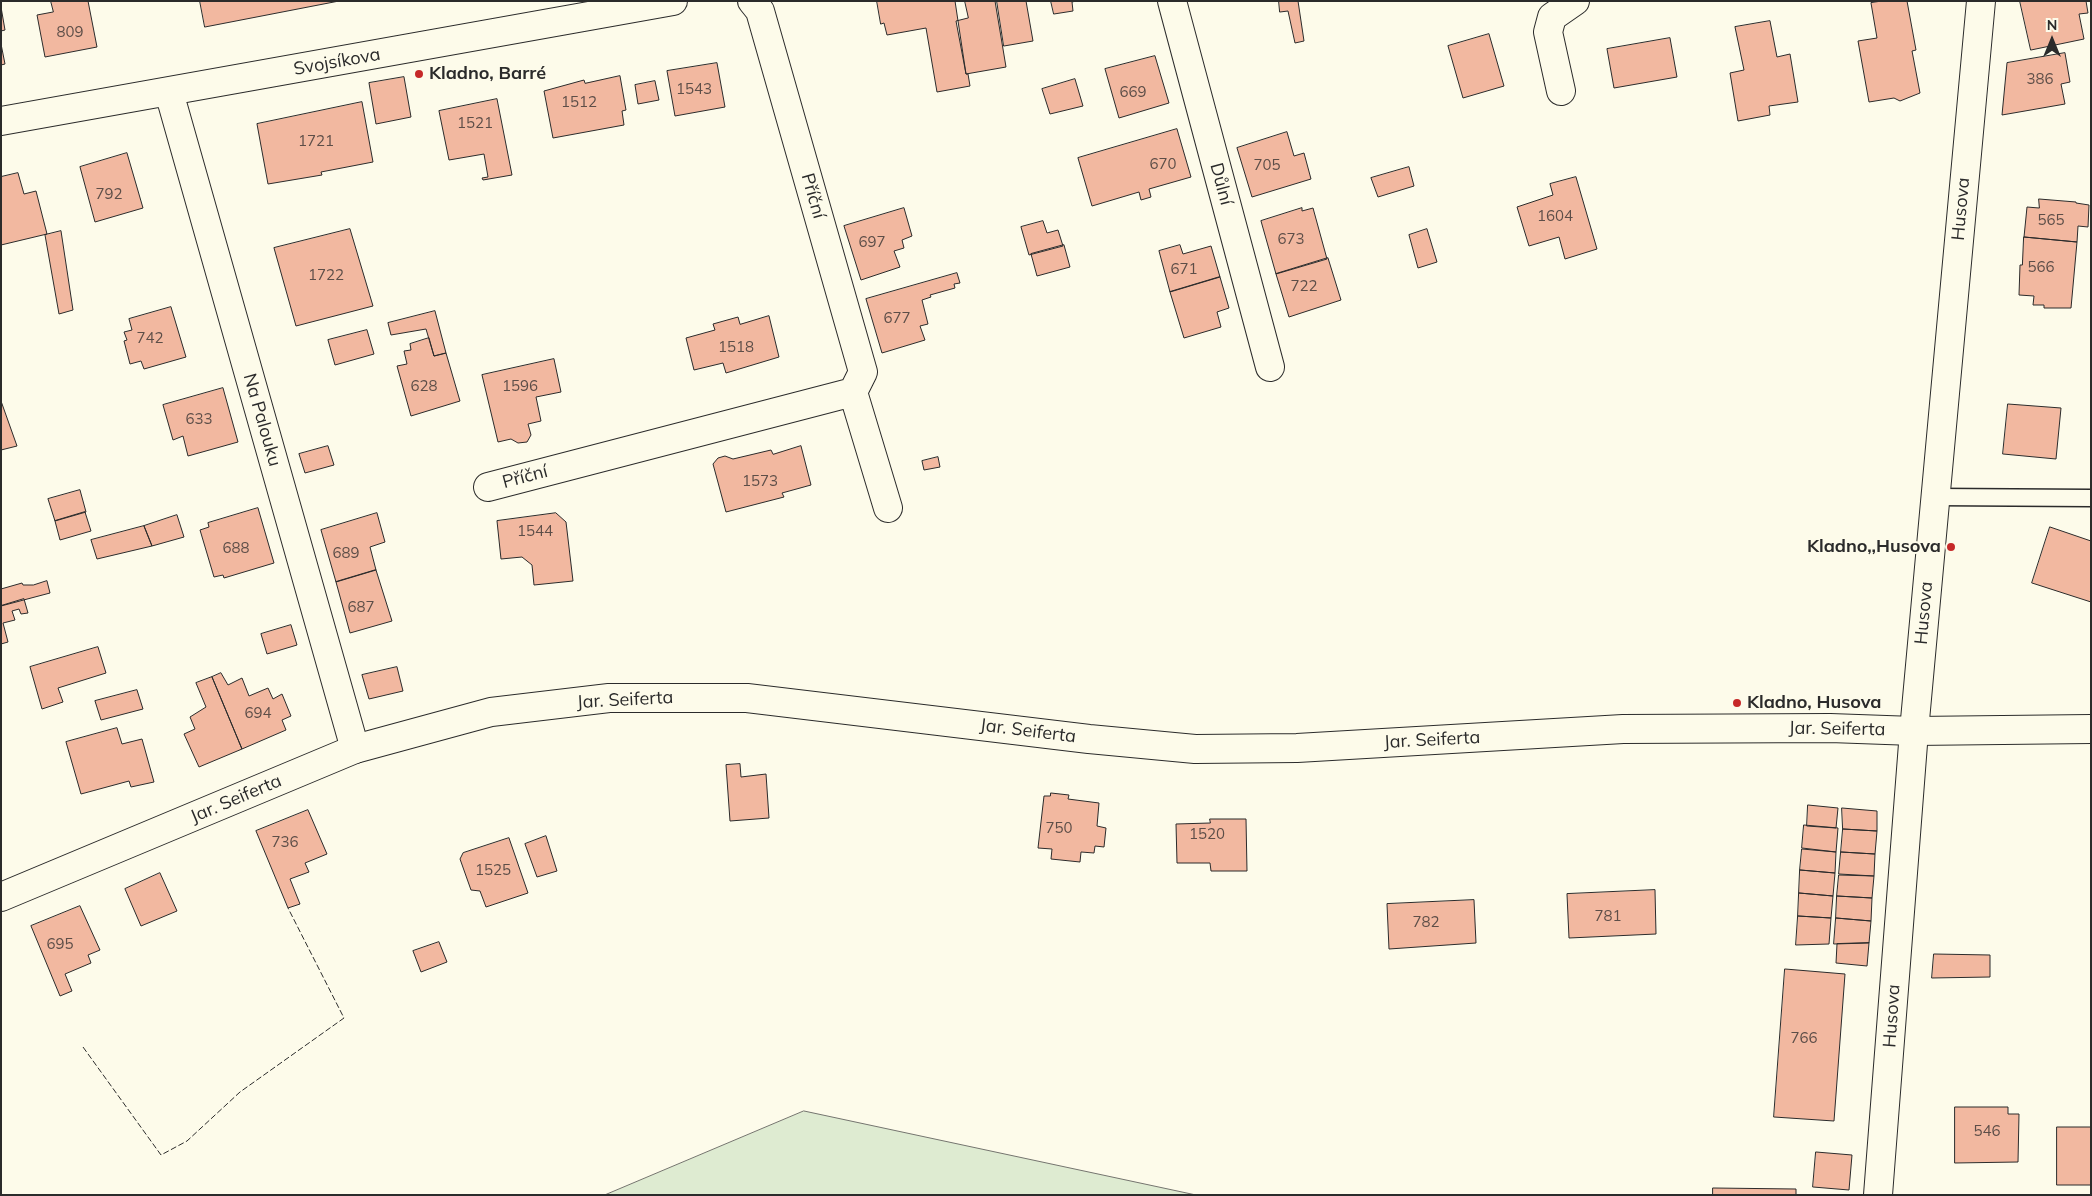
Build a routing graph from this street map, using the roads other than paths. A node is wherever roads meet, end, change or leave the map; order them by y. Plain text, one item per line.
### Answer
1 (673, 1) edge
2 (752, 1) edge
3 (1172, 1) edge
4 (1575, 1) edge
5 (1981, 1) edge
6 (1561, 90) dead end
7 (169, 92) junction
8 (1, 121) edge
9 (1270, 367) dead end
10 (853, 392) junction
11 (488, 487) dead end
12 (1935, 497) junction
13 (2091, 498) edge
14 (888, 508) dead end
15 (2091, 729) edge
16 (1914, 731) junction
17 (355, 749) junction
18 (2, 894) edge
19 (1878, 1195) edge

1 - 7 street, Svojsíkova
2 - 10 street, Příční
3 - 9 street, Důlní
4 - 6 street
5 - 12 street, Husova
7 - 8 street, Svojsíkova
7 - 17 street, Na Palouku
10 - 11 street, Příční
10 - 14 street
12 - 13 lane
12 - 16 street, Husova
15 - 16 street, Jar. Seiferta
16 - 17 street, Jar. Seiferta
16 - 19 street, Husova
17 - 18 street, Jar. Seiferta

